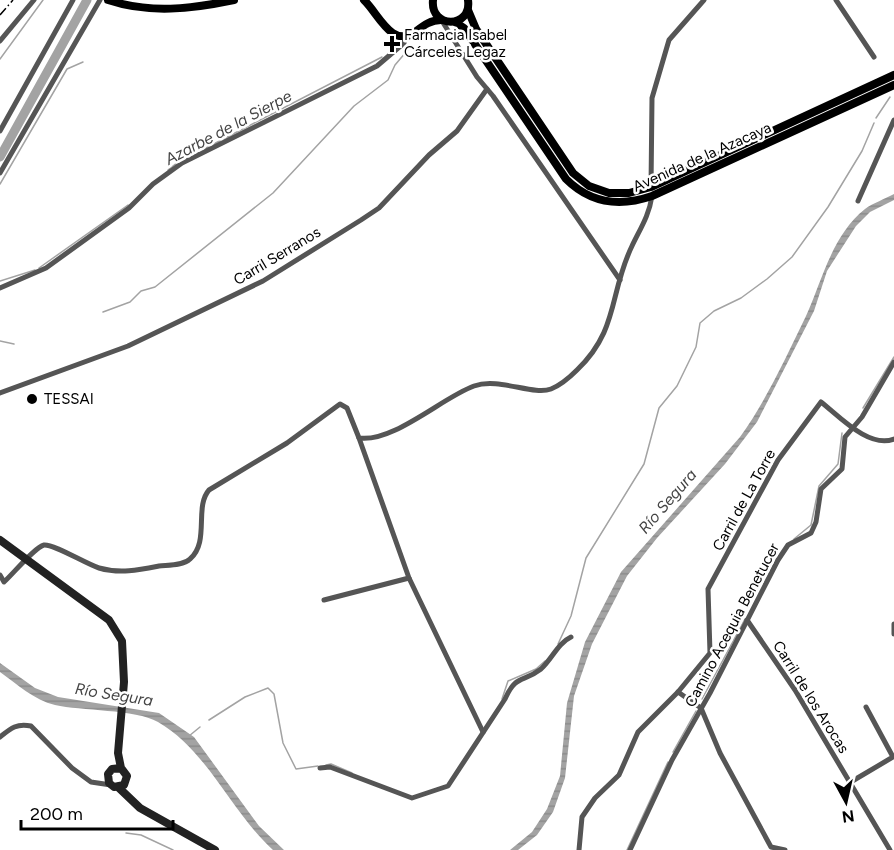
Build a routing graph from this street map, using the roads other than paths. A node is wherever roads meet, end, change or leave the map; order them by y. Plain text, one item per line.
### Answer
1 (34, 0) edge
2 (73, 0) edge
3 (100, 0) edge
4 (108, 0) edge
5 (234, 0) edge
6 (364, 0) edge
7 (704, 0) edge
8 (837, 0) edge
9 (433, 3) edge
10 (468, 3) edge
11 (442, 20) junction
12 (454, 22) junction
13 (421, 28) junction
14 (406, 37) junction
15 (0, 41) edge
16 (874, 57) dead end
17 (894, 75) edge
18 (894, 85) edge
19 (487, 89) junction
20 (894, 120) edge
21 (0, 131) edge
22 (0, 173) edge
23 (652, 191) junction
24 (858, 201) dead end
25 (620, 280) junction
26 (0, 288) edge
27 (894, 362) edge
28 (0, 393) edge
29 (852, 427) junction
30 (359, 438) junction
31 (894, 439) edge
32 (0, 540) edge
33 (27, 560) junction
34 (0, 575) edge
35 (410, 578) junction
36 (324, 600) dead end
37 (747, 620) junction
38 (894, 624) edge
39 (894, 634) edge
40 (571, 637) dead end
41 (678, 692) junction
42 (866, 707) dead end
43 (701, 708) junction
44 (483, 732) junction
45 (0, 737) edge
46 (118, 753) junction
47 (121, 768) junction
48 (320, 768) dead end
49 (112, 769) junction
50 (107, 777) junction
51 (90, 782) junction
52 (126, 782) junction
53 (849, 783) junction
54 (114, 786) junction
55 (132, 798) junction
56 (631, 849) edge
57 (215, 850) edge
58 (579, 850) edge
59 (785, 850) edge
60 (890, 850) edge

1 - 15 street
2 - 21 street
3 - 22 street
4 - 5 main road
6 - 14 main road
7 - 23 street
8 - 16 street
9 - 11 main road
9 - 13 main road
10 - 12 main road
10 - 23 main road, Avenida de la Azacaya
11 - 12 main road
11 - 13 main road
11 - 19 street
12 - 23 main road, Avenida de la Azacaya
13 - 14 main road
14 - 26 street
17 - 23 main road, Avenida de la Azacaya
18 - 23 main road, Avenida de la Azacaya
19 - 25 street
19 - 28 street, Carril Serranos
20 - 24 street
23 - 25 street
25 - 30 street
27 - 29 street, Camino Acequia Benetucer
29 - 31 street, Carril de La Torre
29 - 37 street, Camino Acequia Benetucer
29 - 41 street, Carril de La Torre
30 - 33 street
30 - 35 street
32 - 33 street
33 - 34 street
33 - 46 street
35 - 36 street
35 - 44 street
37 - 43 street, Camino Acequia Benetucer
37 - 53 street, Carril de los Arocas
38 - 39 street
40 - 44 street
41 - 43 street
41 - 58 street
42 - 53 street
43 - 56 street, Camino Acequia Benetucer
43 - 59 street
44 - 48 street
45 - 51 street
46 - 47 street
46 - 49 street
47 - 49 street
47 - 52 street
49 - 50 street
50 - 51 street
50 - 54 street
51 - 54 street
52 - 54 street
52 - 55 street
53 - 60 street, Carril de los Arocas
54 - 55 street
55 - 57 street

